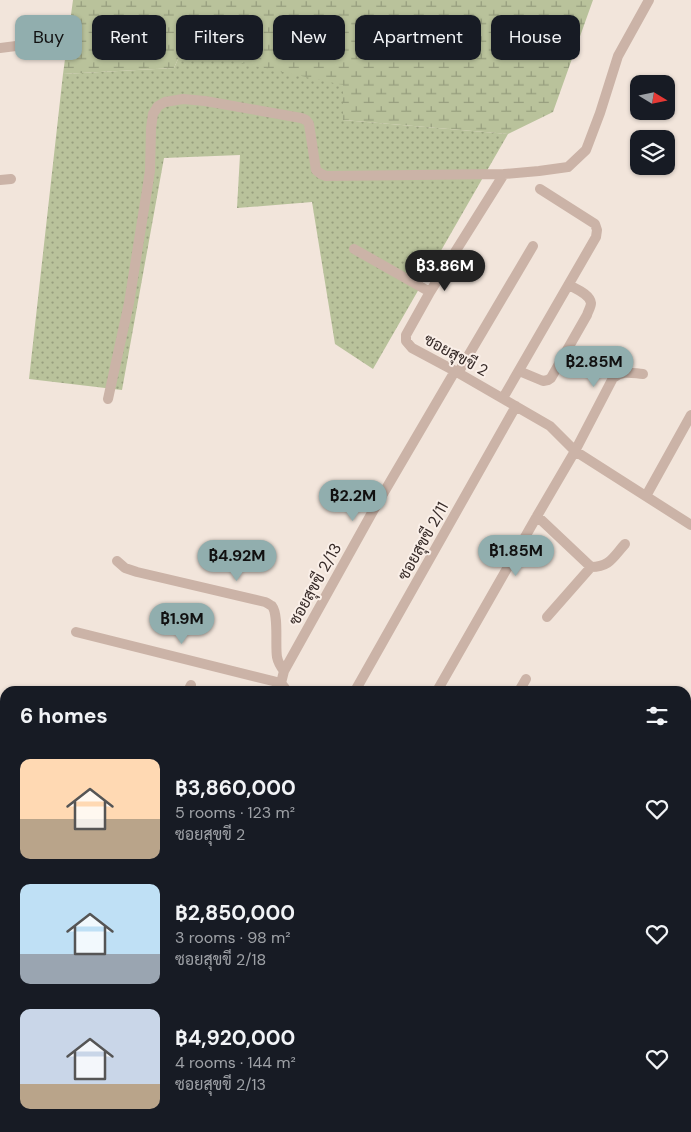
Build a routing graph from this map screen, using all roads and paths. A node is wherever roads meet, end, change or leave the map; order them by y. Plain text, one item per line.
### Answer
1 (649, 0) edge
2 (15, 46) edge
3 (0, 48) edge
4 (504, 174) junction
5 (11, 179) dead end
6 (0, 180) edge
7 (540, 189) dead end
8 (533, 246) dead end
9 (354, 249) dead end
10 (569, 285) junction
11 (430, 292) junction
12 (519, 371) junction
13 (457, 372) junction
14 (643, 374) dead end
15 (503, 398) junction
16 (108, 399) dead end
17 (516, 406) junction
18 (691, 415) edge
19 (575, 451) junction
20 (646, 496) junction
21 (536, 516) junction
22 (691, 525) edge
23 (625, 544) dead end
24 (117, 561) dead end
25 (591, 567) junction
26 (547, 617) dead end
27 (76, 632) dead end
28 (284, 671) junction
29 (526, 679) dead end
30 (280, 686) edge
31 (284, 686) edge
32 (358, 686) edge
33 (440, 686) edge
34 (522, 686) edge

1 - 4 street
2 - 3 street
4 - 11 street, ซอยสุขขี 2
4 - 16 street
5 - 6 street
7 - 10 street
8 - 13 street, ซอยสุขขี 2/13
9 - 11 street
10 - 12 street
10 - 12 street
11 - 13 street, ซอยสุขขี 2
12 - 15 street
13 - 15 street, ซอยสุขขี 2
13 - 28 street, ซอยสุขขี 2/13
14 - 19 street
15 - 17 street, ซอยสุขขี 2
17 - 19 street, ซอยสุขขี 2
17 - 32 street, ซอยสุขขี 2/11
18 - 20 street
19 - 20 street, ซอยสุขขี 2
19 - 21 street
20 - 22 street, ซอยสุขขี 2
21 - 25 street
21 - 33 street
23 - 25 street
24 - 28 street
25 - 26 street
27 - 30 street
28 - 31 street, ซอยสุขขี 2/13
29 - 34 street

